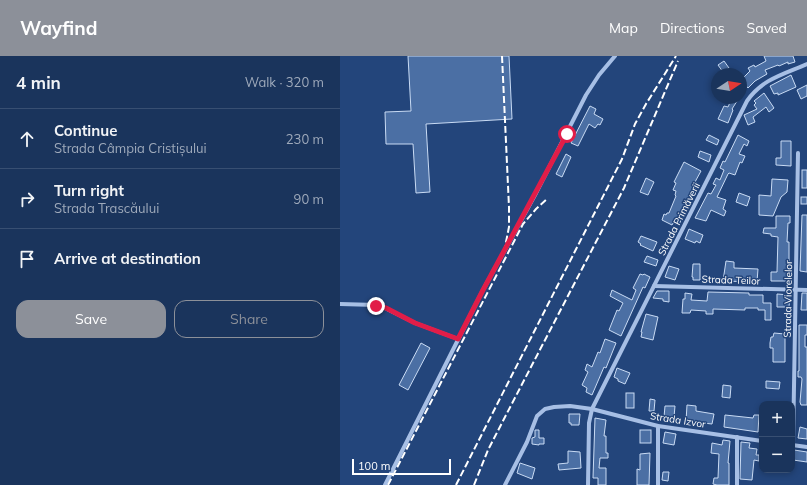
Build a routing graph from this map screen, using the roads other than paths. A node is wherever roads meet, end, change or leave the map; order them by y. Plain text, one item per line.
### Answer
1 (615, 56) edge
2 (807, 64) edge
3 (798, 153) dead end
4 (654, 286) junction
5 (796, 290) junction
6 (807, 290) edge
7 (340, 304) edge
8 (458, 339) junction
9 (592, 409) junction
10 (658, 426) junction
11 (737, 437) junction
12 (793, 437) edge
13 (759, 441) edge
14 (795, 445) edge
15 (807, 446) edge
16 (385, 485) edge
17 (505, 485) edge
18 (588, 485) edge
19 (658, 485) edge
20 (737, 485) edge

1 - 8 street
2 - 4 street, Strada Primăverii
3 - 5 street, Strada Viorelelor
4 - 5 street, Strada Teilor
4 - 9 street, Strada Primăverii
5 - 6 street, Strada Teilor
5 - 12 street, Strada Viorelelor
7 - 8 street
8 - 16 street
9 - 10 street, Strada Izvor
9 - 17 street, Strada Izvor
9 - 18 street, Strada Primăverii
10 - 11 street, Strada Izvor
10 - 19 street
11 - 13 street, Strada Izvor
11 - 20 street
14 - 15 street

